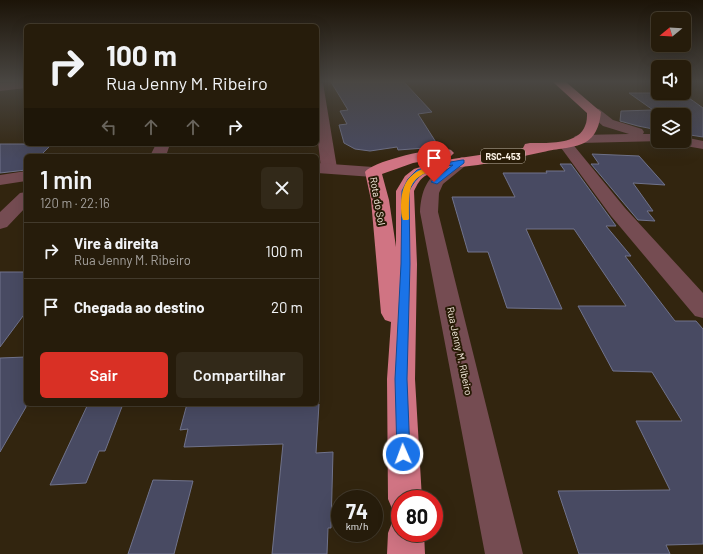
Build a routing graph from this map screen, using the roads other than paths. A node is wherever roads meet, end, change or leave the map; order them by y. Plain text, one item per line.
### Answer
1 (589, 108) edge
2 (319, 111) edge
3 (594, 112) junction
4 (651, 136) edge
5 (651, 138) edge
6 (573, 142) junction
7 (691, 143) edge
8 (703, 145) edge
9 (544, 147) junction
10 (462, 162) junction
11 (323, 168) edge
12 (372, 172) junction
13 (420, 172) junction
14 (24, 176) edge
15 (0, 180) edge
16 (24, 199) edge
17 (0, 223) edge
18 (406, 264) junction
19 (703, 309) edge
20 (401, 379) junction
21 (405, 490) edge
22 (406, 542) edge
23 (406, 554) edge
24 (504, 554) edge

1 - 3 highway
2 - 11 street
3 - 4 street
3 - 6 highway
5 - 6 street
6 - 9 highway, Rota do Sol / RSC-453
6 - 19 street
7 - 8 street
9 - 10 highway, Rota do Sol / RSC-453
9 - 12 highway, Rota do Sol / RSC-453
10 - 13 highway, Rota do Sol / RSC-453
10 - 24 street, Rua Jenny M. Ribeiro
11 - 12 street
12 - 13 highway
12 - 18 highway
12 - 20 highway, Rota do Sol
13 - 18 highway, Rota do Sol
14 - 15 street
16 - 17 street
18 - 20 highway, Rota do Sol
20 - 21 highway, Rota do Sol
22 - 23 highway

